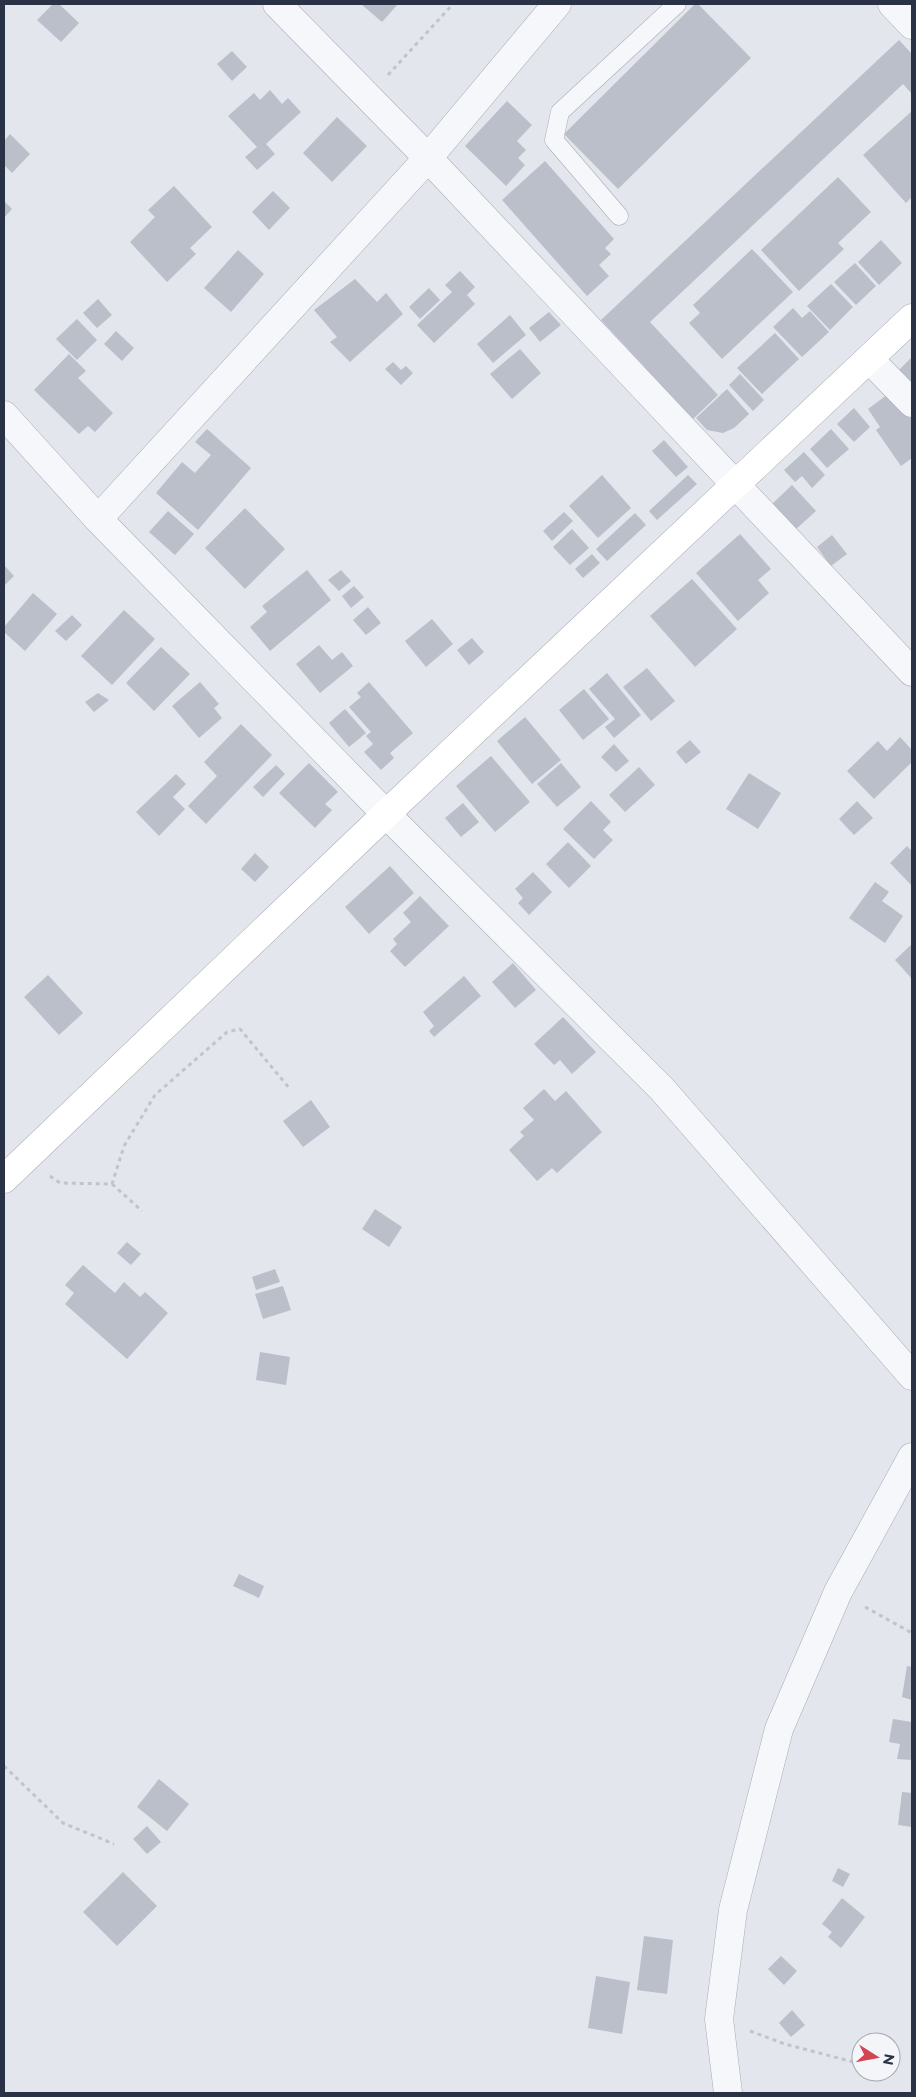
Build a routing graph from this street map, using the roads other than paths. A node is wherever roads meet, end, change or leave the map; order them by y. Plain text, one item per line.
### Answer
1 (277, 4) edge
2 (557, 4) edge
3 (677, 4) edge
4 (892, 4) edge
5 (912, 25) edge
6 (428, 158) junction
7 (619, 216) dead end
8 (912, 318) edge
9 (870, 360) junction
10 (912, 403) edge
11 (4, 415) edge
12 (734, 484) junction
13 (98, 519) junction
14 (912, 672) edge
15 (386, 814) junction
16 (4, 1179) edge
17 (912, 1376) edge
18 (912, 1457) edge
19 (728, 2093) edge

1 - 6 street
2 - 6 street
3 - 7 lane
4 - 5 street
6 - 12 street
6 - 13 street
8 - 9 main road
9 - 10 street
9 - 12 main road
11 - 13 street
12 - 14 street
12 - 15 main road
13 - 15 street
15 - 16 main road
15 - 17 street
18 - 19 street

